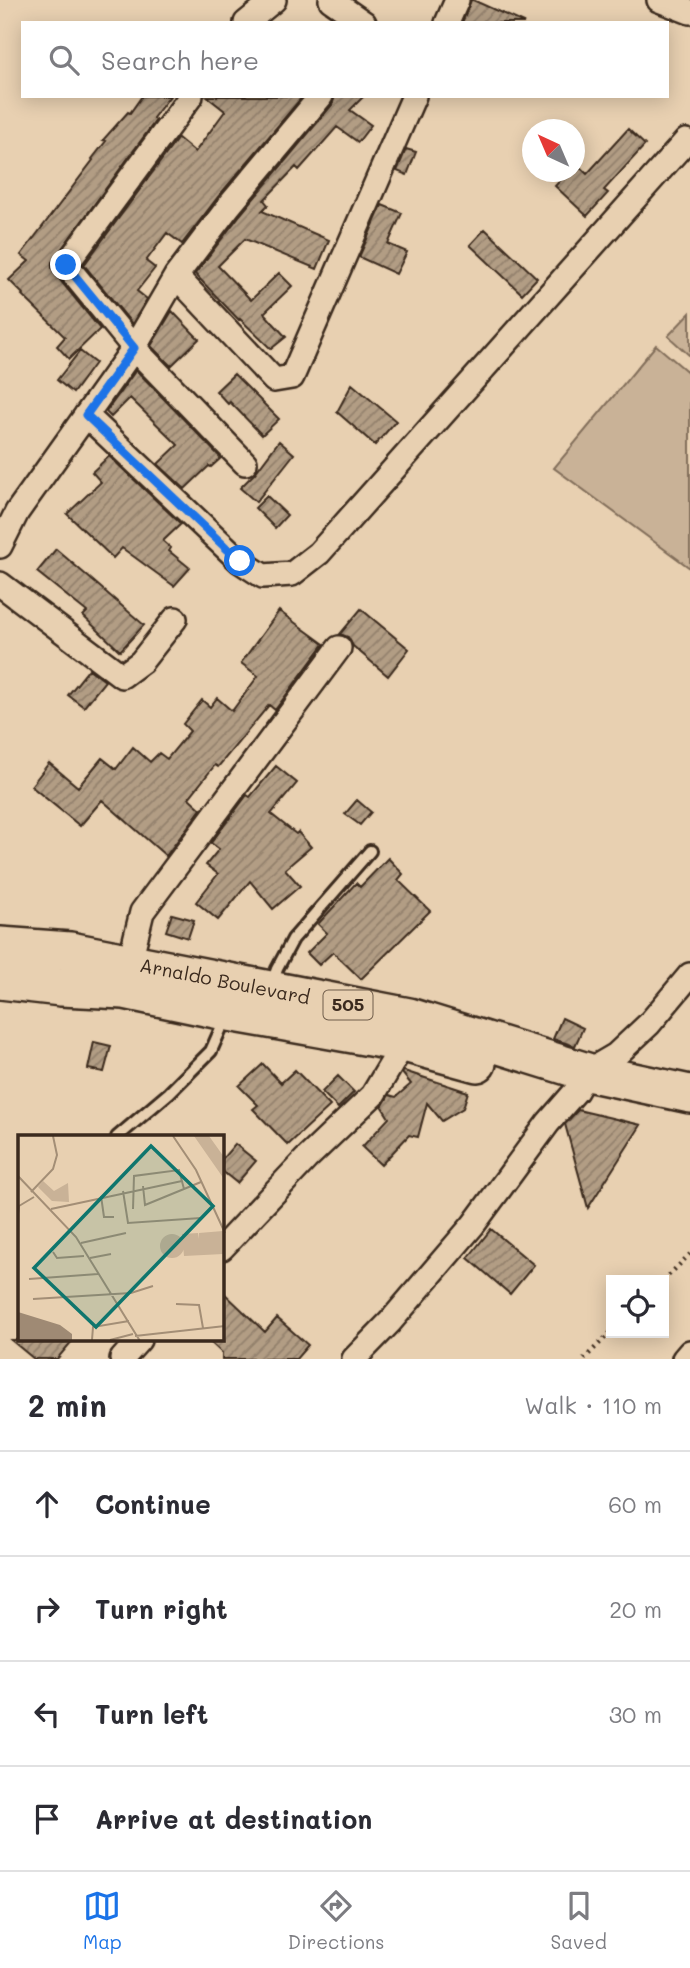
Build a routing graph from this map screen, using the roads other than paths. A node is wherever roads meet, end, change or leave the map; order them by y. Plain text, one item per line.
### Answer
1 (274, 0) edge
2 (331, 0) edge
3 (457, 0) edge
4 (659, 0) edge
5 (690, 12) edge
6 (248, 21) edge
7 (361, 21) edge
8 (448, 21) edge
9 (190, 98) edge
10 (319, 98) edge
11 (413, 98) edge
12 (686, 141) dead end
13 (176, 276) junction
14 (134, 348) junction
15 (86, 415) junction
16 (245, 463) dead end
17 (0, 546) edge
18 (0, 584) edge
19 (175, 619) dead end
20 (339, 648) dead end
21 (369, 851) dead end
22 (0, 946) edge
23 (690, 975) edge
24 (127, 976) junction
25 (0, 980) edge
26 (270, 989) junction
27 (229, 1012) junction
28 (406, 1030) junction
29 (582, 1081) junction
30 (690, 1094) edge
31 (690, 1120) edge
32 (119, 1135) edge
33 (224, 1246) edge
34 (137, 1342) edge
35 (690, 1352) edge
36 (121, 1359) edge
37 (354, 1359) edge
38 (684, 1359) edge

1 - 6 street
2 - 7 street
3 - 8 street
4 - 5 street
9 - 14 street
10 - 13 street
11 - 13 street
12 - 15 street
13 - 14 street
14 - 15 street
14 - 16 street
15 - 17 street
18 - 19 street
20 - 24 street
21 - 26 lane
22 - 24 highway, Arnaldo Boulevard / 505
23 - 29 street
24 - 25 highway, Arnaldo Boulevard / 505
24 - 26 highway, Arnaldo Boulevard / 505
24 - 27 highway, Arnaldo Boulevard / 505
26 - 28 highway, Arnaldo Boulevard / 505
27 - 28 highway, Arnaldo Boulevard / 505
27 - 32 lane
28 - 29 highway, Arnaldo Boulevard / 505
28 - 33 street
29 - 30 highway, Arnaldo Boulevard / 505
29 - 31 highway, Arnaldo Boulevard / 505
29 - 37 street
34 - 36 street
35 - 38 street

